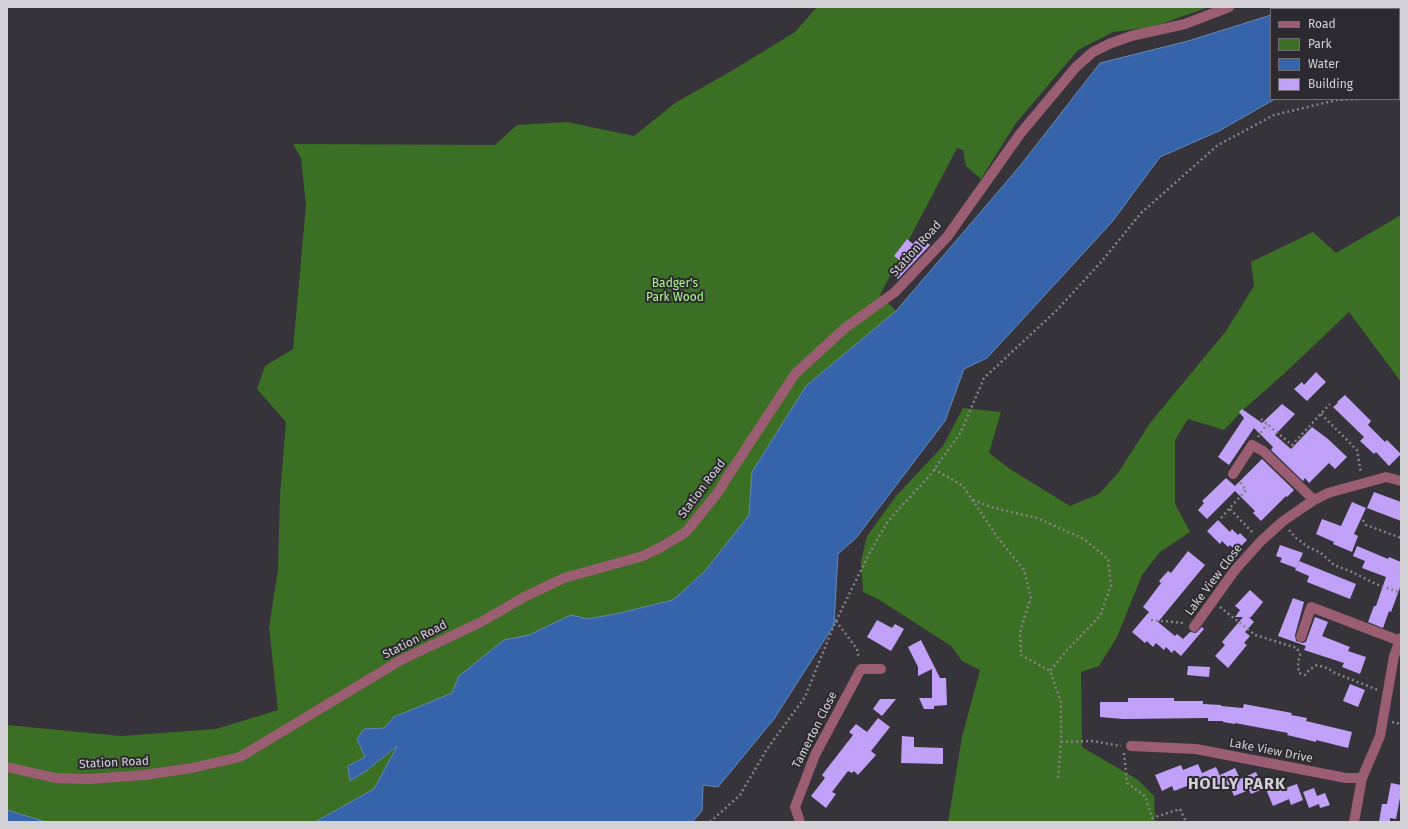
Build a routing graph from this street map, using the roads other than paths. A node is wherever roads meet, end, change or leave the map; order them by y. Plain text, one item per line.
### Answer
1 (1229, 7) edge
2 (1233, 474) road end
3 (1401, 481) edge
4 (1314, 500) junction
5 (1194, 627) road end
6 (1301, 638) dead end
7 (1400, 639) edge
8 (881, 669) dead end
9 (1131, 746) dead end
10 (7, 767) edge
11 (1362, 778) junction
12 (800, 822) edge
13 (1354, 822) edge

1 - 10 street, Station Road
2 - 4 street
3 - 4 street, Lake View Close
4 - 5 street, Lake View Close
6 - 7 street
7 - 11 street
8 - 12 street, Tamerton Close
9 - 11 street, Lake View Drive
11 - 13 street

